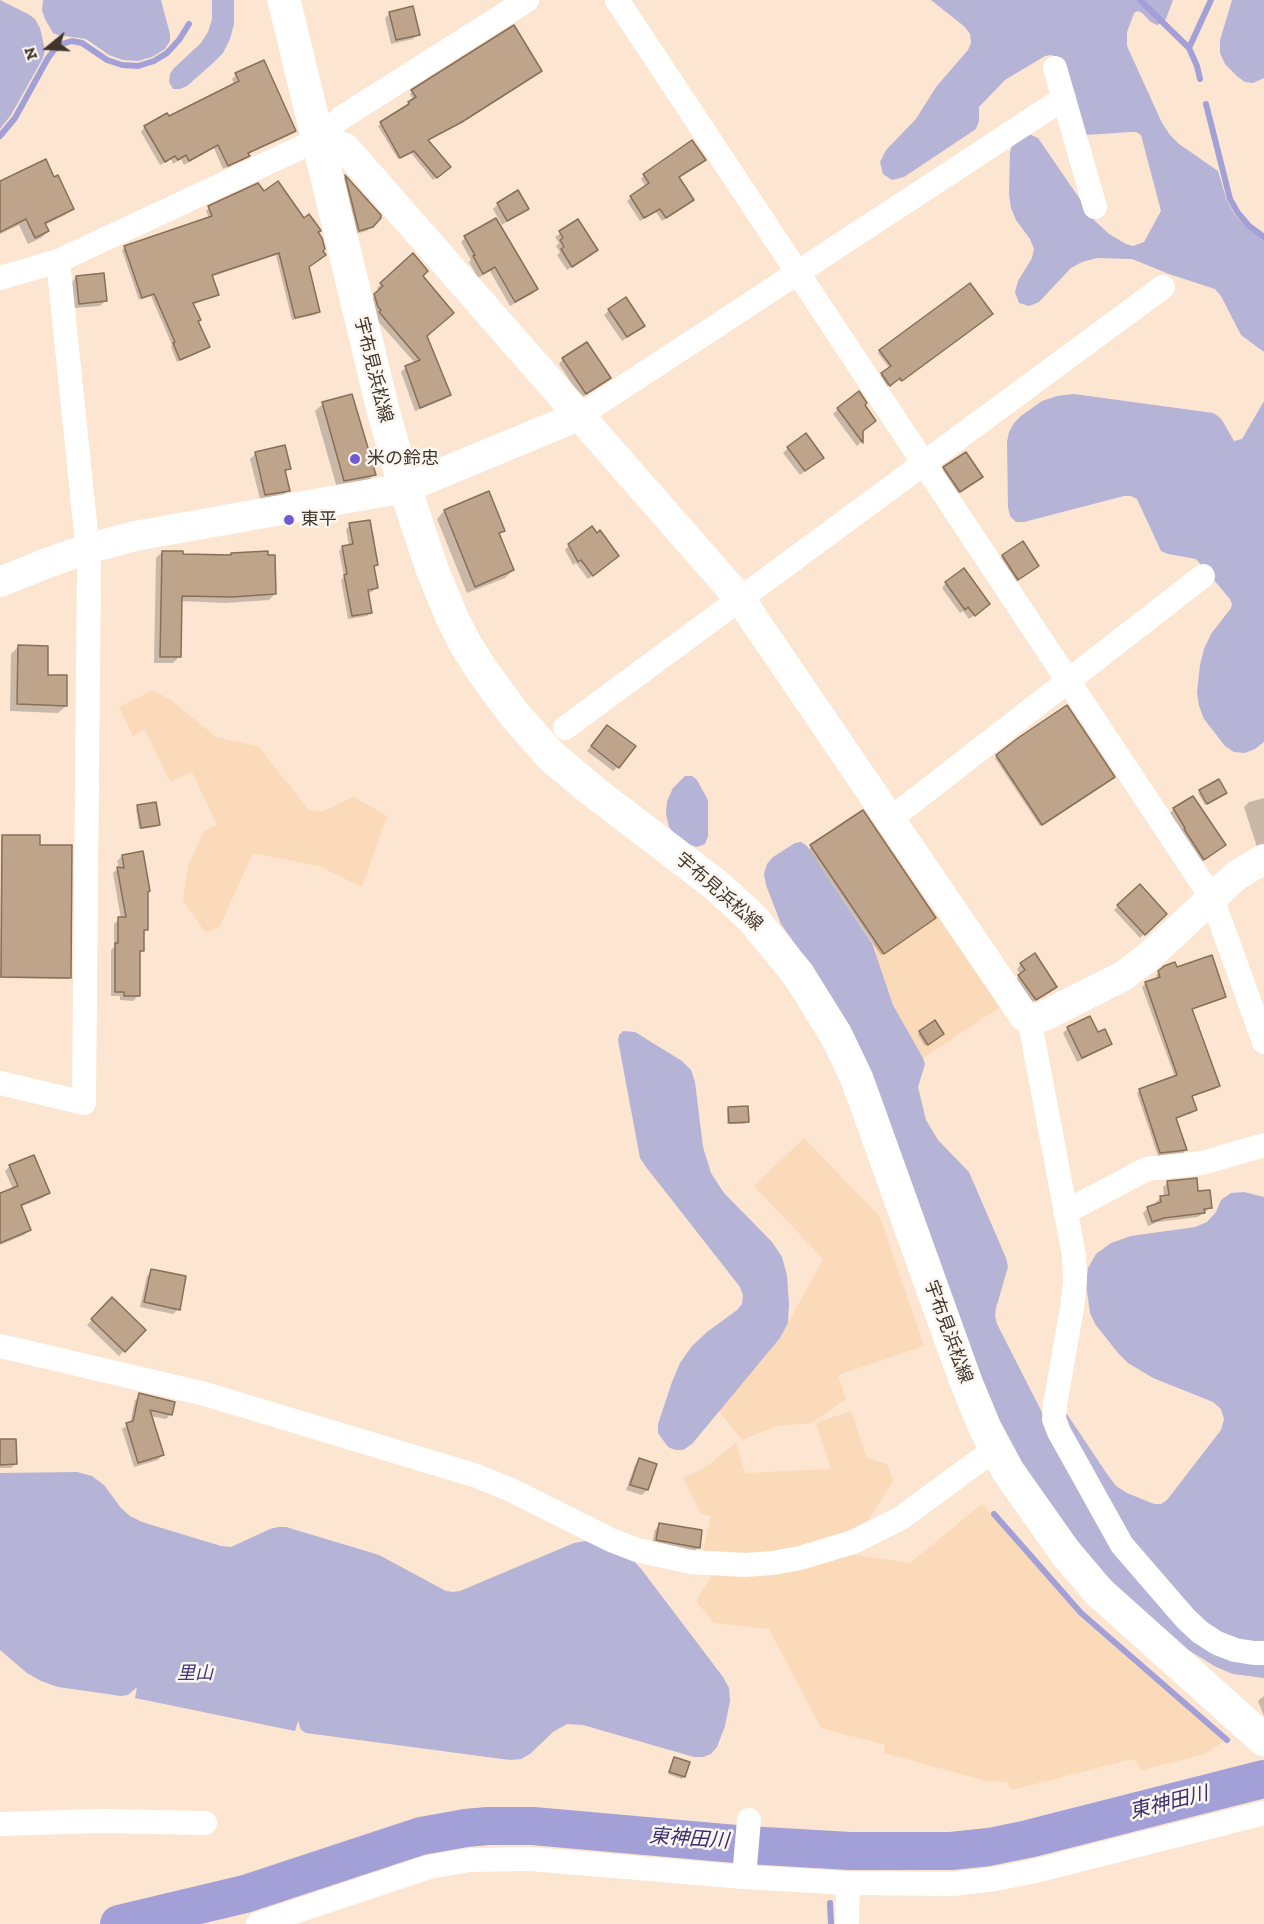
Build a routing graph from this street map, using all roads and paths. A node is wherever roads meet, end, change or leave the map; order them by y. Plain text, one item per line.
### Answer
1 (284, 0) edge
2 (527, 0) edge
3 (617, 0) edge
4 (1055, 68) dead end
5 (1064, 98) junction
6 (318, 140) junction
7 (1095, 207) dead end
8 (58, 261) junction
9 (798, 273) junction
10 (0, 278) edge
11 (1162, 287) dead end
12 (579, 416) junction
13 (924, 463) junction
14 (405, 488) junction
15 (87, 549) junction
16 (1203, 576) dead end
17 (0, 582) edge
18 (740, 599) junction
19 (1068, 681) junction
20 (565, 728) dead end
21 (889, 820) junction
22 (1264, 859) edge
23 (1212, 898) junction
24 (1029, 1018) junction
25 (1264, 1042) edge
26 (0, 1083) edge
27 (1264, 1145) edge
28 (1065, 1212) junction
29 (0, 1346) edge
30 (996, 1450) junction
31 (1264, 1653) edge
32 (1264, 1740) edge
33 (1264, 1813) edge
34 (749, 1820) dead end
35 (205, 1823) dead end
36 (0, 1824) edge
37 (745, 1875) junction
38 (848, 1883) junction
39 (258, 1924) edge
40 (847, 1924) edge

1 - 6 main road, 宇布見浜松線
2 - 6 street
3 - 9 street
4 - 5 street
5 - 7 street
5 - 9 street
6 - 8 street
6 - 12 street
6 - 14 main road, 宇布見浜松線
8 - 10 street
8 - 15 street
9 - 12 street
9 - 13 street
11 - 13 street
12 - 14 street
12 - 18 street
13 - 18 street
13 - 19 street
14 - 15 street
14 - 30 main road, 宇布見浜松線
15 - 17 street
15 - 26 street
16 - 19 street
18 - 20 street
18 - 21 street
19 - 21 street
19 - 23 street
21 - 24 street
22 - 23 street
23 - 24 street
23 - 25 street
24 - 28 street
27 - 28 street
28 - 31 street
29 - 30 street
30 - 32 main road, 宇布見浜松線
33 - 38 street
34 - 37 street
35 - 36 street
37 - 38 street
37 - 39 street
38 - 40 street

